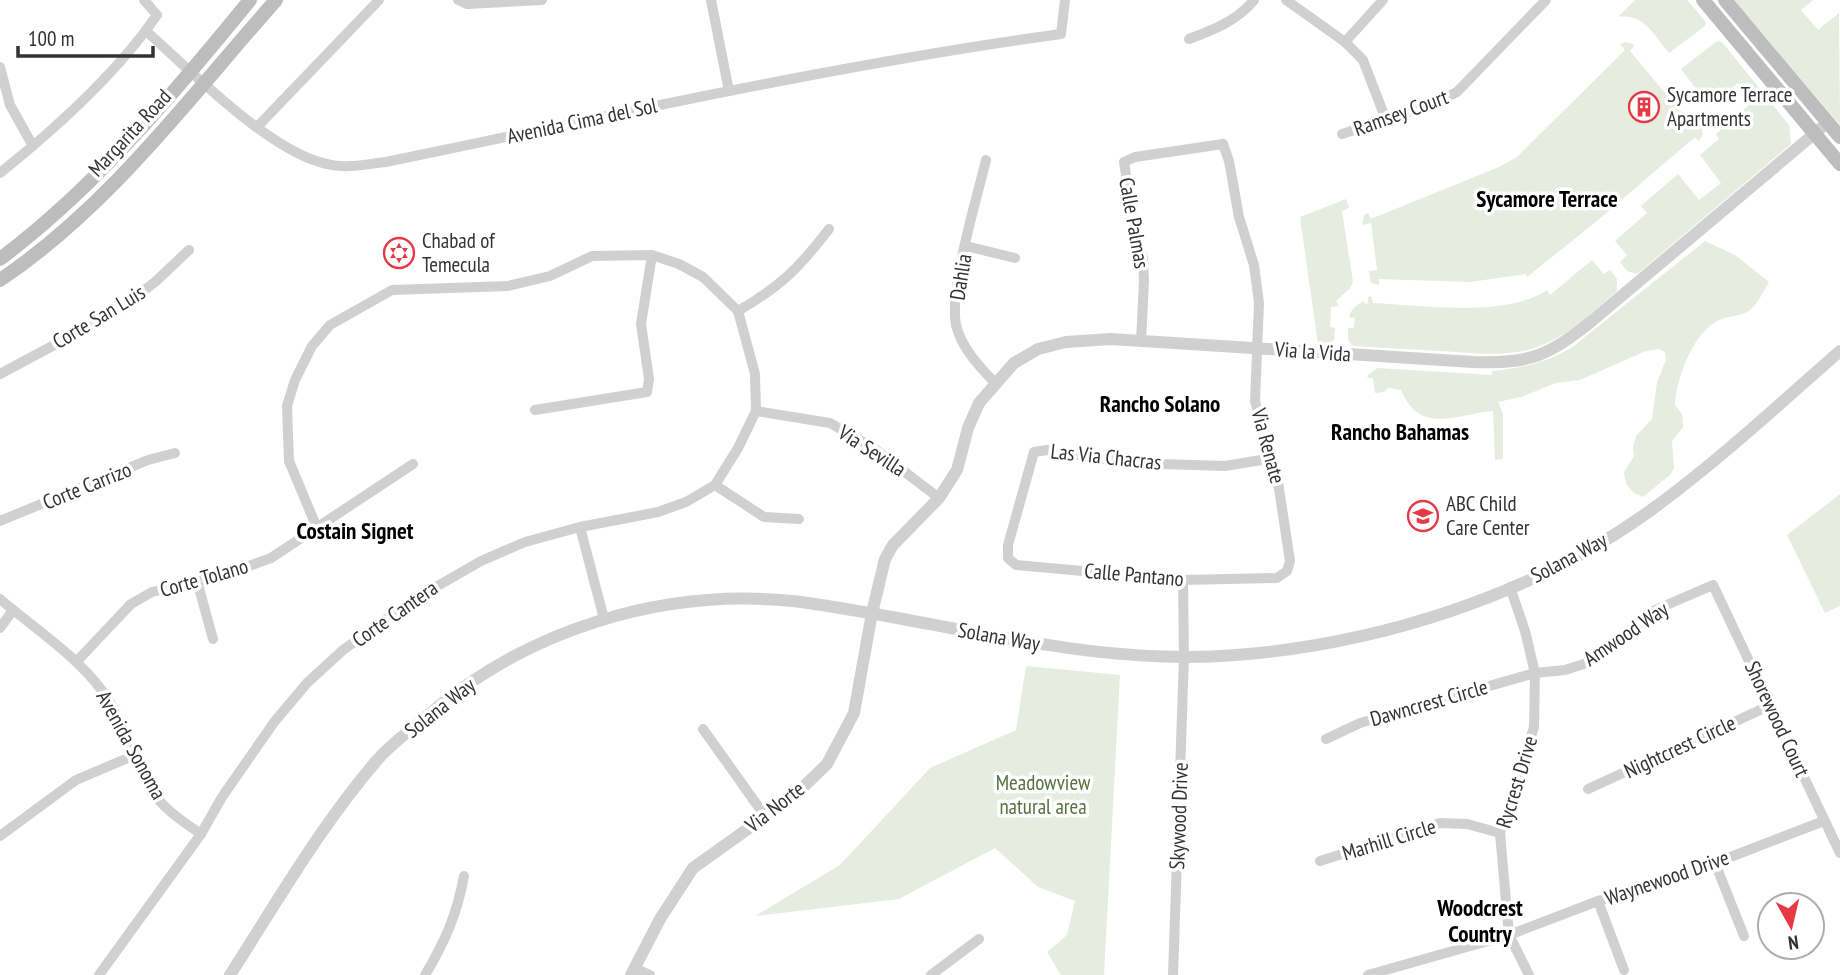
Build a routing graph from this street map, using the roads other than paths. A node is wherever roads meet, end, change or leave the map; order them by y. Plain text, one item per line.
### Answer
1 (144, 0) edge
2 (250, 0) edge
3 (276, 0) edge
4 (379, 0) edge
5 (458, 0) edge
6 (542, 0) edge
7 (711, 0) edge
8 (1065, 0) edge
9 (1254, 0) edge
10 (1286, 0) edge
11 (1383, 0) edge
12 (1546, 0) edge
13 (1703, 0) edge
14 (1725, 0) edge
15 (146, 31) junction
16 (1189, 39) dead end
17 (1345, 42) junction
18 (0, 67) edge
19 (191, 71) junction
20 (205, 83) junction
21 (729, 92) junction
22 (1386, 120) junction
23 (1828, 123) junction
24 (257, 127) junction
25 (1815, 133) junction
26 (1342, 134) dead end
27 (1840, 137) edge
28 (1223, 144) joint
29 (33, 146) junction
30 (986, 160) dead end
31 (1840, 164) edge
32 (0, 173) edge
33 (829, 229) dead end
34 (966, 246) junction
35 (190, 250) dead end
36 (652, 254) junction
37 (1015, 258) dead end
38 (0, 259) edge
39 (0, 280) edge
40 (738, 311) junction
41 (1141, 342) junction
42 (1258, 348) junction
43 (1840, 351) edge
44 (0, 374) edge
45 (995, 383) junction
46 (535, 410) dead end
47 (756, 411) junction
48 (175, 453) dead end
49 (1273, 458) junction
50 (413, 464) dead end
51 (715, 485) junction
52 (939, 498) junction
53 (799, 519) dead end
54 (0, 522) edge
55 (580, 527) junction
56 (317, 528) junction
57 (1008, 545) joint
58 (1277, 578) joint
59 (1184, 580) junction
60 (197, 581) junction
61 (1713, 585) joint
62 (1510, 587) junction
63 (0, 599) edge
64 (13, 610) junction
65 (872, 613) junction
66 (604, 619) junction
67 (0, 628) edge
68 (213, 639) dead end
69 (1184, 657) junction
70 (78, 660) junction
71 (1535, 673) junction
72 (1771, 705) junction
73 (703, 729) dead end
74 (1325, 739) dead end
75 (135, 755) junction
76 (1588, 789) dead end
77 (765, 816) junction
78 (1824, 821) junction
79 (1500, 833) junction
80 (201, 834) junction
81 (0, 836) edge
82 (1840, 853) edge
83 (1320, 861) dead end
84 (1715, 863) junction
85 (464, 876) dead end
86 (1598, 901) junction
87 (1510, 935) junction
88 (1744, 936) dead end
89 (979, 939) dead end
90 (1624, 970) dead end
91 (633, 971) edge
92 (99, 975) edge
93 (230, 975) edge
94 (425, 975) edge
95 (650, 975) edge
96 (931, 975) edge
97 (1173, 975) edge
98 (1368, 975) edge
99 (1529, 975) edge

1 - 15 street
2 - 19 main road, Margarita Road
3 - 20 main road, Margarita Road
4 - 24 street
5 - 6 street
7 - 21 street
8 - 21 street, Avenida Cima del Sol
9 - 16 street
10 - 17 street
11 - 17 street
12 - 22 street, Ramsey Court
13 - 25 main road
14 - 23 main road
15 - 19 street, Avenida Cima del Sol
15 - 29 street
17 - 22 street
18 - 29 street
19 - 20 street, Avenida Cima del Sol
19 - 38 main road, Margarita Road
20 - 24 street, Avenida Cima del Sol
20 - 39 main road, Margarita Road
21 - 24 street, Avenida Cima del Sol
22 - 26 street, Ramsey Court
23 - 25 street, Via la Vida
23 - 27 main road
25 - 31 main road
25 - 42 street, Via la Vida
28 - 41 street, Calle Palmas
28 - 42 street, Via Renate
29 - 32 street
30 - 34 street, Dahlia
33 - 40 street
34 - 37 street
34 - 45 street, Dahlia
35 - 44 street, Corte San Luis
36 - 40 street
36 - 46 street
36 - 56 street
40 - 47 street, Corte Cantera
41 - 42 street, Via la Vida
41 - 45 street, Via la Vida
42 - 49 street, Via Renate
43 - 62 street, Solana Way
45 - 52 street, Via la Vida
47 - 51 street, Corte Cantera
47 - 52 street, Via Sevilla
48 - 54 street, Corte Carrizo
49 - 57 street, Las Via Chacras
49 - 58 street, Via Renate
50 - 56 street, Corte Tolano
51 - 53 street
51 - 55 street, Corte Cantera
52 - 65 street, Via la Vida
55 - 66 street
55 - 80 street, Corte Cantera
56 - 60 street, Corte Tolano
57 - 59 street, Calle Pantano
58 - 59 street, Calle Pantano
59 - 69 street, Skywood Drive
60 - 68 street
60 - 70 street, Corte Tolano
61 - 71 street, Amwood Way
61 - 72 street, Shorewood Court
62 - 69 street, Solana Way
62 - 71 street, Rycrest Drive
63 - 64 street, Avenida Sonoma
64 - 67 street
64 - 70 street, Avenida Sonoma
65 - 66 street, Solana Way
65 - 69 street, Solana Way
65 - 77 street, Via Norte
66 - 93 street, Solana Way
69 - 97 street, Skywood Drive
70 - 75 street, Avenida Sonoma
71 - 74 street, Dawncrest Circle
71 - 79 street, Rycrest Drive
72 - 76 street, Nightcrest Circle
72 - 78 street, Shorewood Court
73 - 77 street
75 - 80 street, Avenida Sonoma
75 - 81 street
77 - 91 street, Via Norte
78 - 82 street, Shorewood Court
78 - 84 street, Waynewood Drive
79 - 83 street, Marhill Circle
79 - 87 street, Rycrest Drive
80 - 92 street, Corte Cantera
84 - 86 street, Waynewood Drive
84 - 88 street
85 - 94 street
86 - 87 street, Waynewood Drive
86 - 90 street
87 - 98 street, Waynewood Drive
87 - 99 street, Rycrest Drive
89 - 96 street
91 - 95 street

